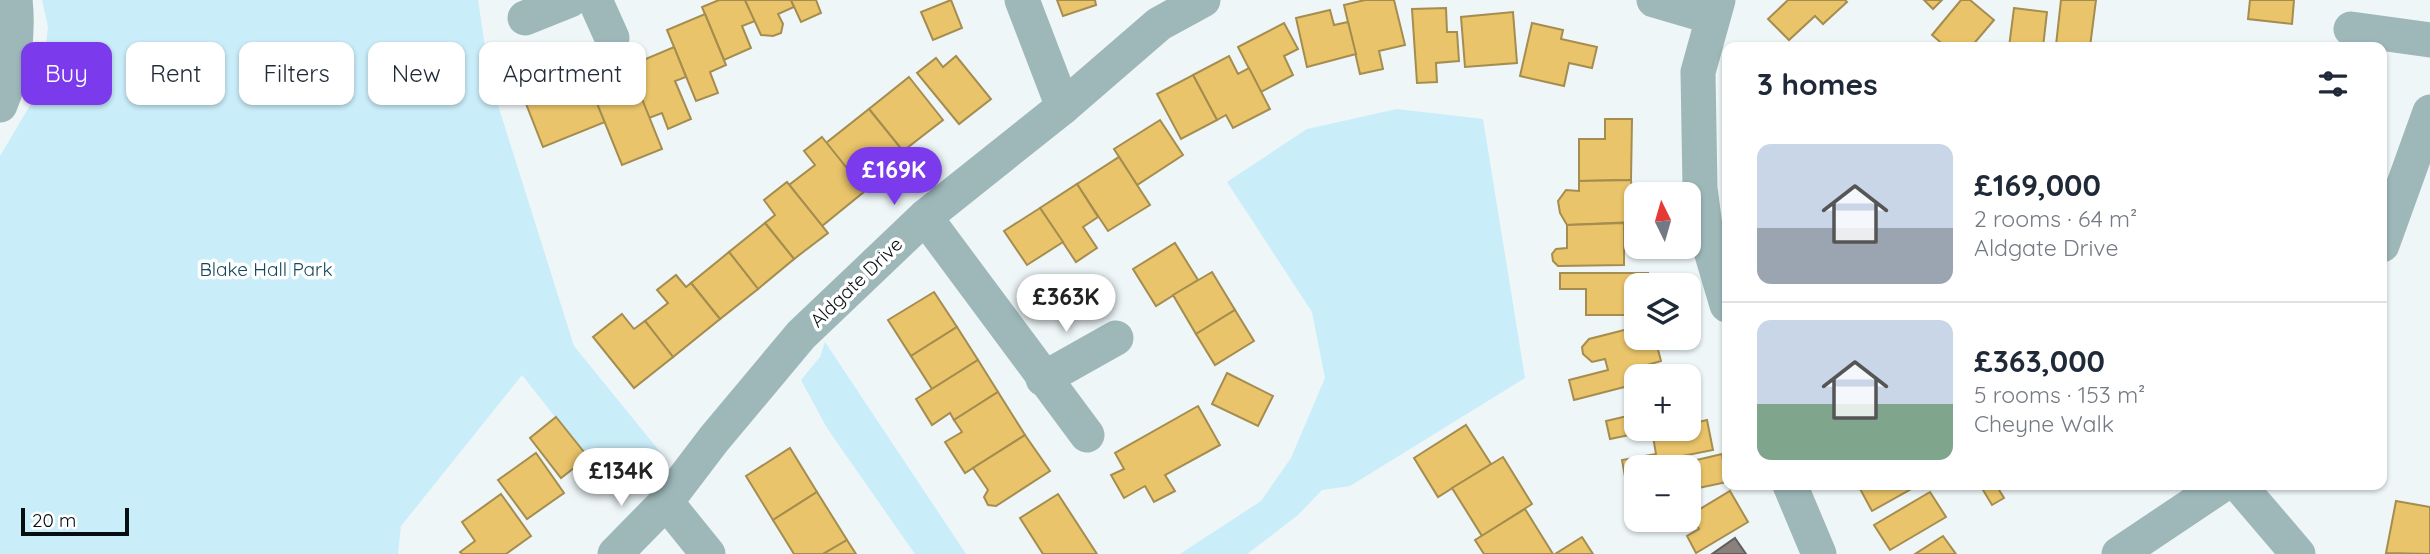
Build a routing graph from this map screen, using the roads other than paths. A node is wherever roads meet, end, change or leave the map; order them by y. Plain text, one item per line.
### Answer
1 (15, 0) edge
2 (570, 0) edge
3 (595, 0) edge
4 (1023, 0) edge
5 (1203, 0) edge
6 (1654, 0) edge
7 (1715, 8) edge
8 (525, 18) dead end
9 (2349, 25) edge
10 (612, 38) dead end
11 (2430, 40) edge
12 (0, 105) edge
13 (1063, 107) junction
14 (2430, 112) edge
15 (925, 217) junction
16 (2387, 231) edge
17 (1722, 288) edge
18 (1116, 338) dead end
19 (1043, 379) junction
20 (1087, 435) dead end
21 (1792, 490) edge
22 (2215, 490) edge
23 (2243, 490) edge
24 (666, 502) junction
25 (615, 554) edge
26 (708, 554) edge
27 (1819, 554) edge
28 (2119, 554) edge
29 (2298, 554) edge

1 - 12 street
2 - 8 street
3 - 10 street
4 - 13 street
5 - 13 street, Aldgate Drive
6 - 7 street
7 - 17 street
9 - 11 street
13 - 15 street, Aldgate Drive
14 - 16 street
15 - 19 street
15 - 24 street, Aldgate Drive
18 - 19 street
19 - 20 street
21 - 27 street
22 - 28 street
23 - 29 street
24 - 25 street, Aldgate Drive
24 - 26 street

